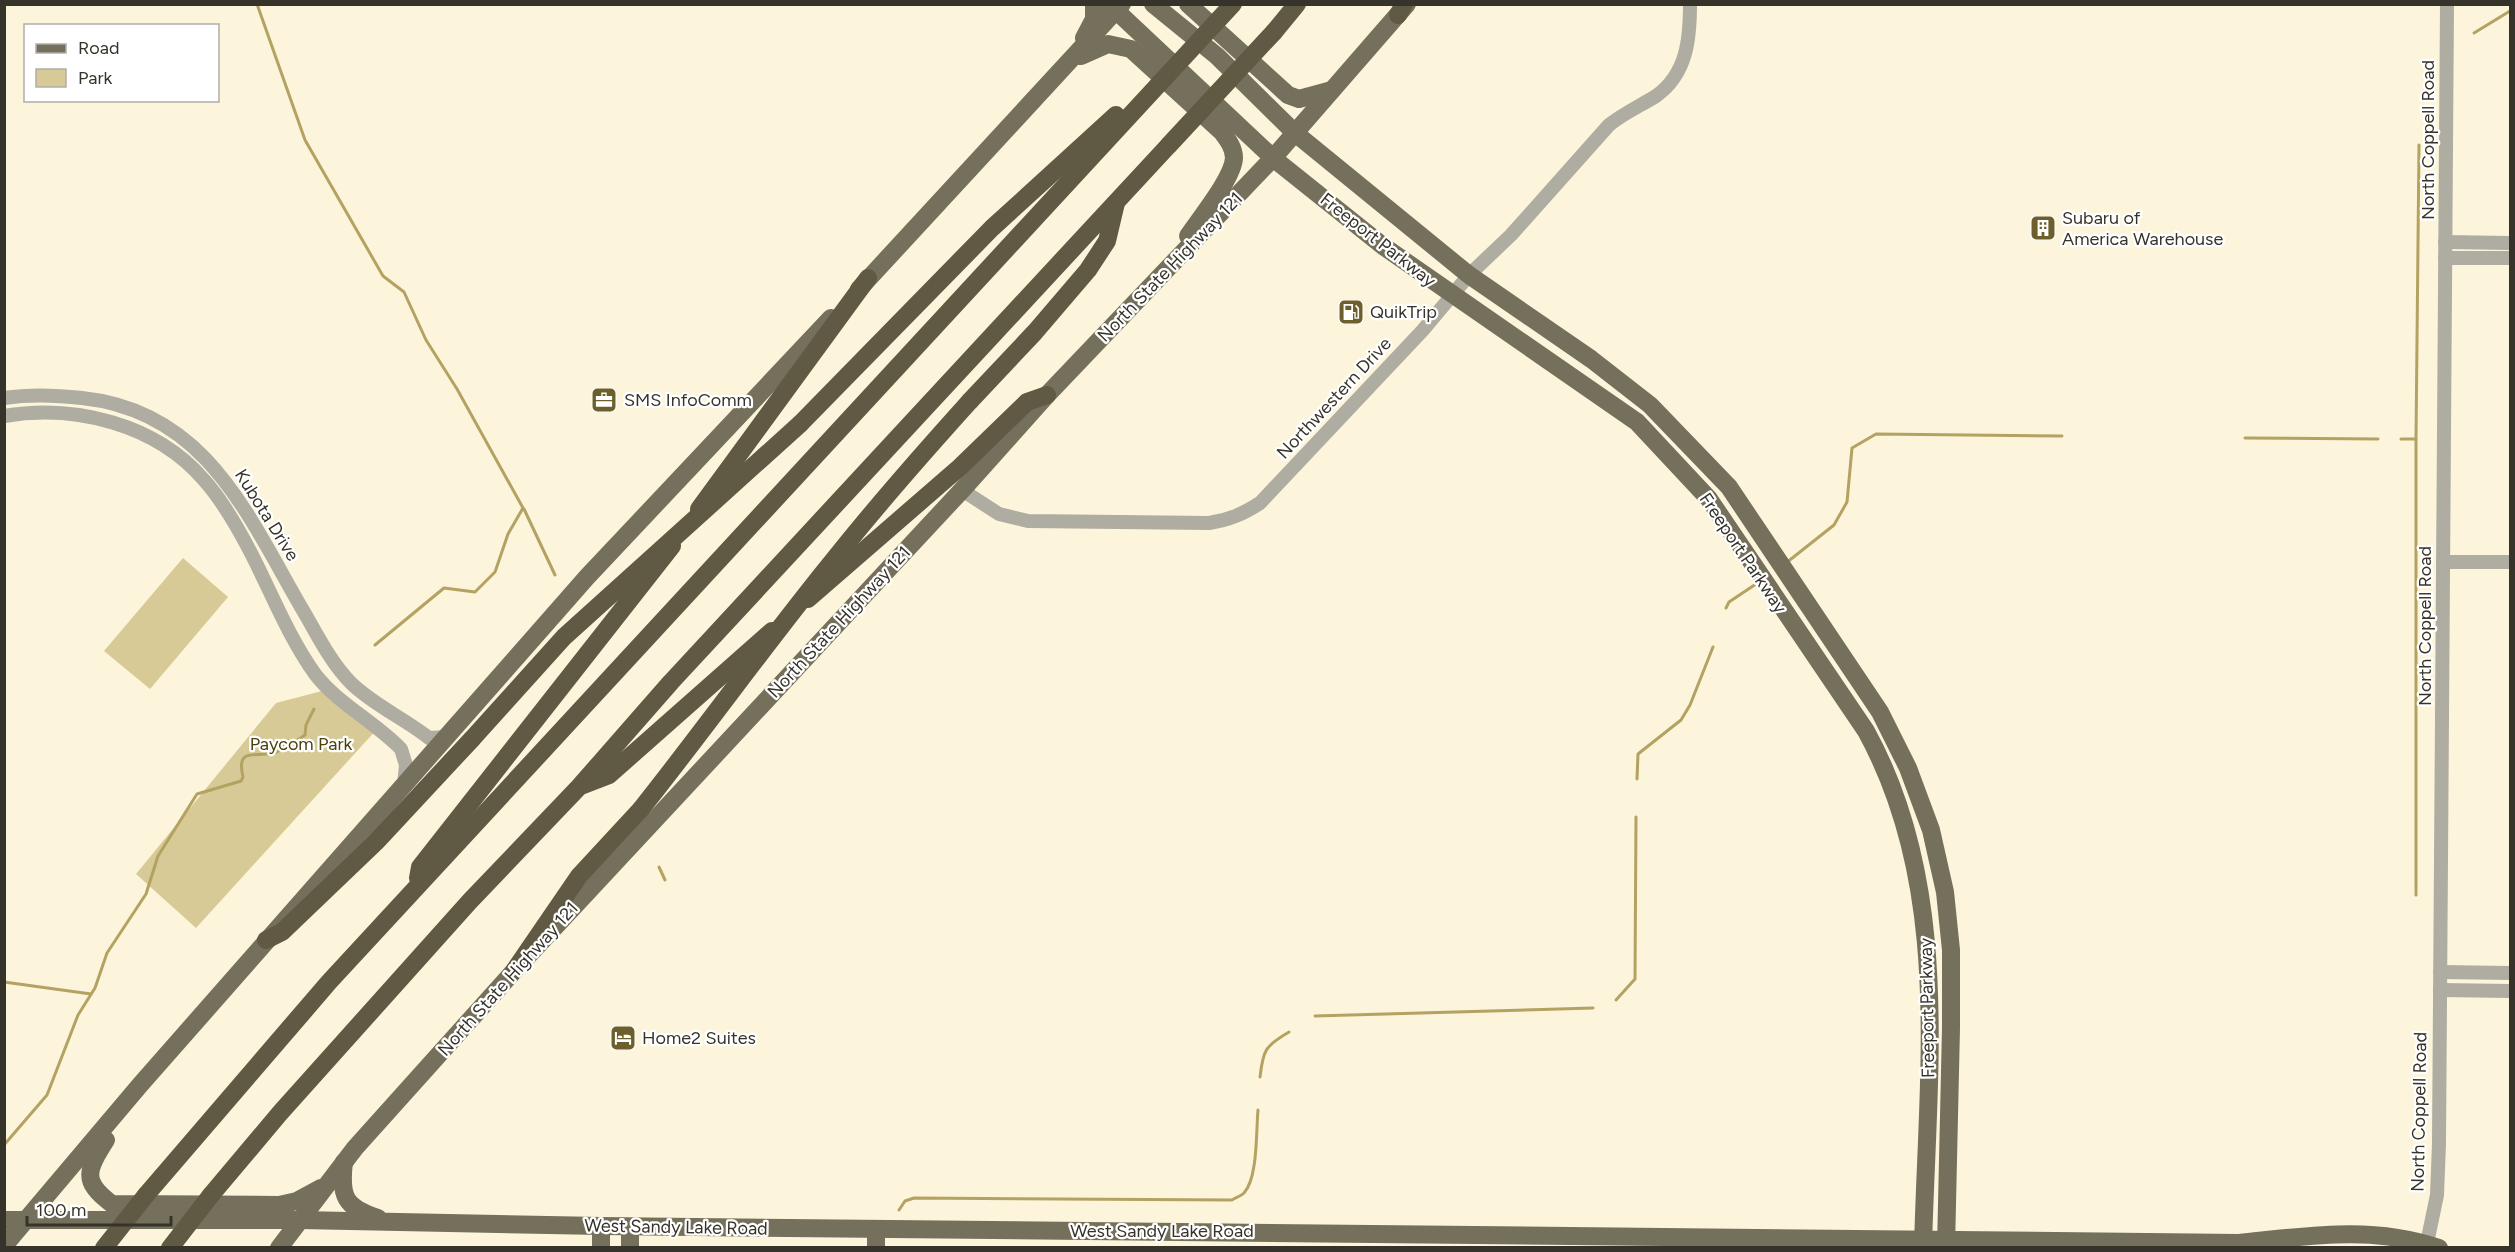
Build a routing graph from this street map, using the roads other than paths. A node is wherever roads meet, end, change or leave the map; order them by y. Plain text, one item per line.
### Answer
1 (1094, 4) edge
2 (1153, 4) edge
3 (1188, 4) edge
4 (1233, 4) edge
5 (1297, 4) edge
6 (1690, 4) edge
7 (2447, 4) edge
8 (1116, 7) edge
9 (1403, 8) edge
10 (1072, 61) junction
11 (1154, 89) junction
12 (1332, 90) junction
13 (1316, 109) junction
14 (1295, 133) junction
15 (1273, 158) junction
16 (1326, 158) junction
17 (1302, 180) junction
18 (1247, 185) junction
19 (1116, 202) junction
20 (2445, 242) junction
21 (2511, 243) edge
22 (2445, 258) junction
23 (2511, 258) edge
24 (1165, 273) junction
25 (1470, 275) junction
26 (868, 278) junction
27 (1452, 296) junction
28 (1047, 395) junction
29 (4, 398) edge
30 (4, 416) edge
31 (962, 490) junction
32 (2443, 562) junction
33 (2511, 562) edge
34 (447, 737) junction
35 (404, 785) junction
36 (579, 787) junction
37 (416, 888) junction
38 (266, 940) junction
39 (514, 971) junction
40 (2440, 972) junction
41 (2511, 973) edge
42 (2440, 990) junction
43 (2511, 991) edge
44 (1952, 1028) junction
45 (1929, 1029) junction
46 (140, 1085) junction
47 (344, 1162) junction
48 (329, 1183) junction
49 (4, 1220) edge
50 (300, 1220) junction
51 (27, 1222) junction
52 (391, 1222) junction
53 (601, 1226) junction
54 (630, 1227) junction
55 (876, 1229) junction
56 (1282, 1240) edge
57 (1654, 1241) edge
58 (1924, 1244) edge
59 (1946, 1244) edge
60 (2239, 1245) edge
61 (4, 1246) edge
62 (2431, 1246) edge
63 (104, 1248) edge
64 (170, 1248) edge
65 (279, 1248) edge
66 (601, 1248) edge
67 (630, 1248) edge
68 (876, 1248) edge

1 - 10 main road
2 - 14 main road, Freeport Parkway
3 - 12 main road
4 - 11 highway, bridge
5 - 19 highway, bridge
6 - 25 street, Northwestern Drive
7 - 20 street, North Coppell Road
8 - 10 main road
8 - 15 main road, Freeport Parkway
9 - 12 main road, North State Highway 121
10 - 24 main road
10 - 26 main road
11 - 37 highway
11 - 38 highway, bridge
12 - 13 main road, North State Highway 121
13 - 14 main road, North State Highway 121
13 - 16 main road
14 - 15 main road, North State Highway 121
14 - 16 main road, Freeport Parkway
15 - 17 main road, Freeport Parkway
15 - 18 main road, North State Highway 121
16 - 25 main road, Freeport Parkway
17 - 18 main road
17 - 27 main road, Freeport Parkway
18 - 24 main road, North State Highway 121
19 - 36 highway
19 - 39 highway, bridge
20 - 21 street
20 - 22 street, North Coppell Road
22 - 23 street
22 - 32 street, North Coppell Road
24 - 28 main road, North State Highway 121
25 - 27 street, Northwestern Drive
25 - 44 main road, Freeport Parkway
26 - 34 main road
26 - 37 highway
27 - 31 street, Northwestern Drive
27 - 45 main road, Freeport Parkway
28 - 31 main road, North State Highway 121
28 - 36 highway
29 - 34 street, Kubota Drive
30 - 35 street, Kubota Drive
31 - 39 main road, North State Highway 121
32 - 33 street
32 - 40 street, North Coppell Road
34 - 35 main road
35 - 38 main road
36 - 64 highway, bridge
37 - 63 highway, bridge
38 - 46 main road
39 - 47 main road, North State Highway 121
40 - 41 street
40 - 42 street, North Coppell Road
42 - 43 street
42 - 62 street, North Coppell Road
44 - 45 main road
44 - 59 main road, Freeport Parkway
45 - 58 main road, Freeport Parkway
46 - 48 main road
46 - 51 main road
47 - 48 main road, North State Highway 121
47 - 52 main road
48 - 50 main road, North State Highway 121
49 - 51 main road, West Sandy Lake Road
50 - 51 main road, West Sandy Lake Road
50 - 52 main road, West Sandy Lake Road
50 - 65 main road, North State Highway 121
51 - 61 main road
52 - 53 main road, West Sandy Lake Road
53 - 54 main road, West Sandy Lake Road
53 - 66 main road
54 - 55 main road, West Sandy Lake Road
54 - 67 main road
55 - 56 main road, West Sandy Lake Road
55 - 68 main road
56 - 57 main road, West Sandy Lake Road
57 - 58 main road, West Sandy Lake Road
58 - 59 main road, West Sandy Lake Road
59 - 60 main road, West Sandy Lake Road
60 - 62 main road, West Sandy Lake Road

